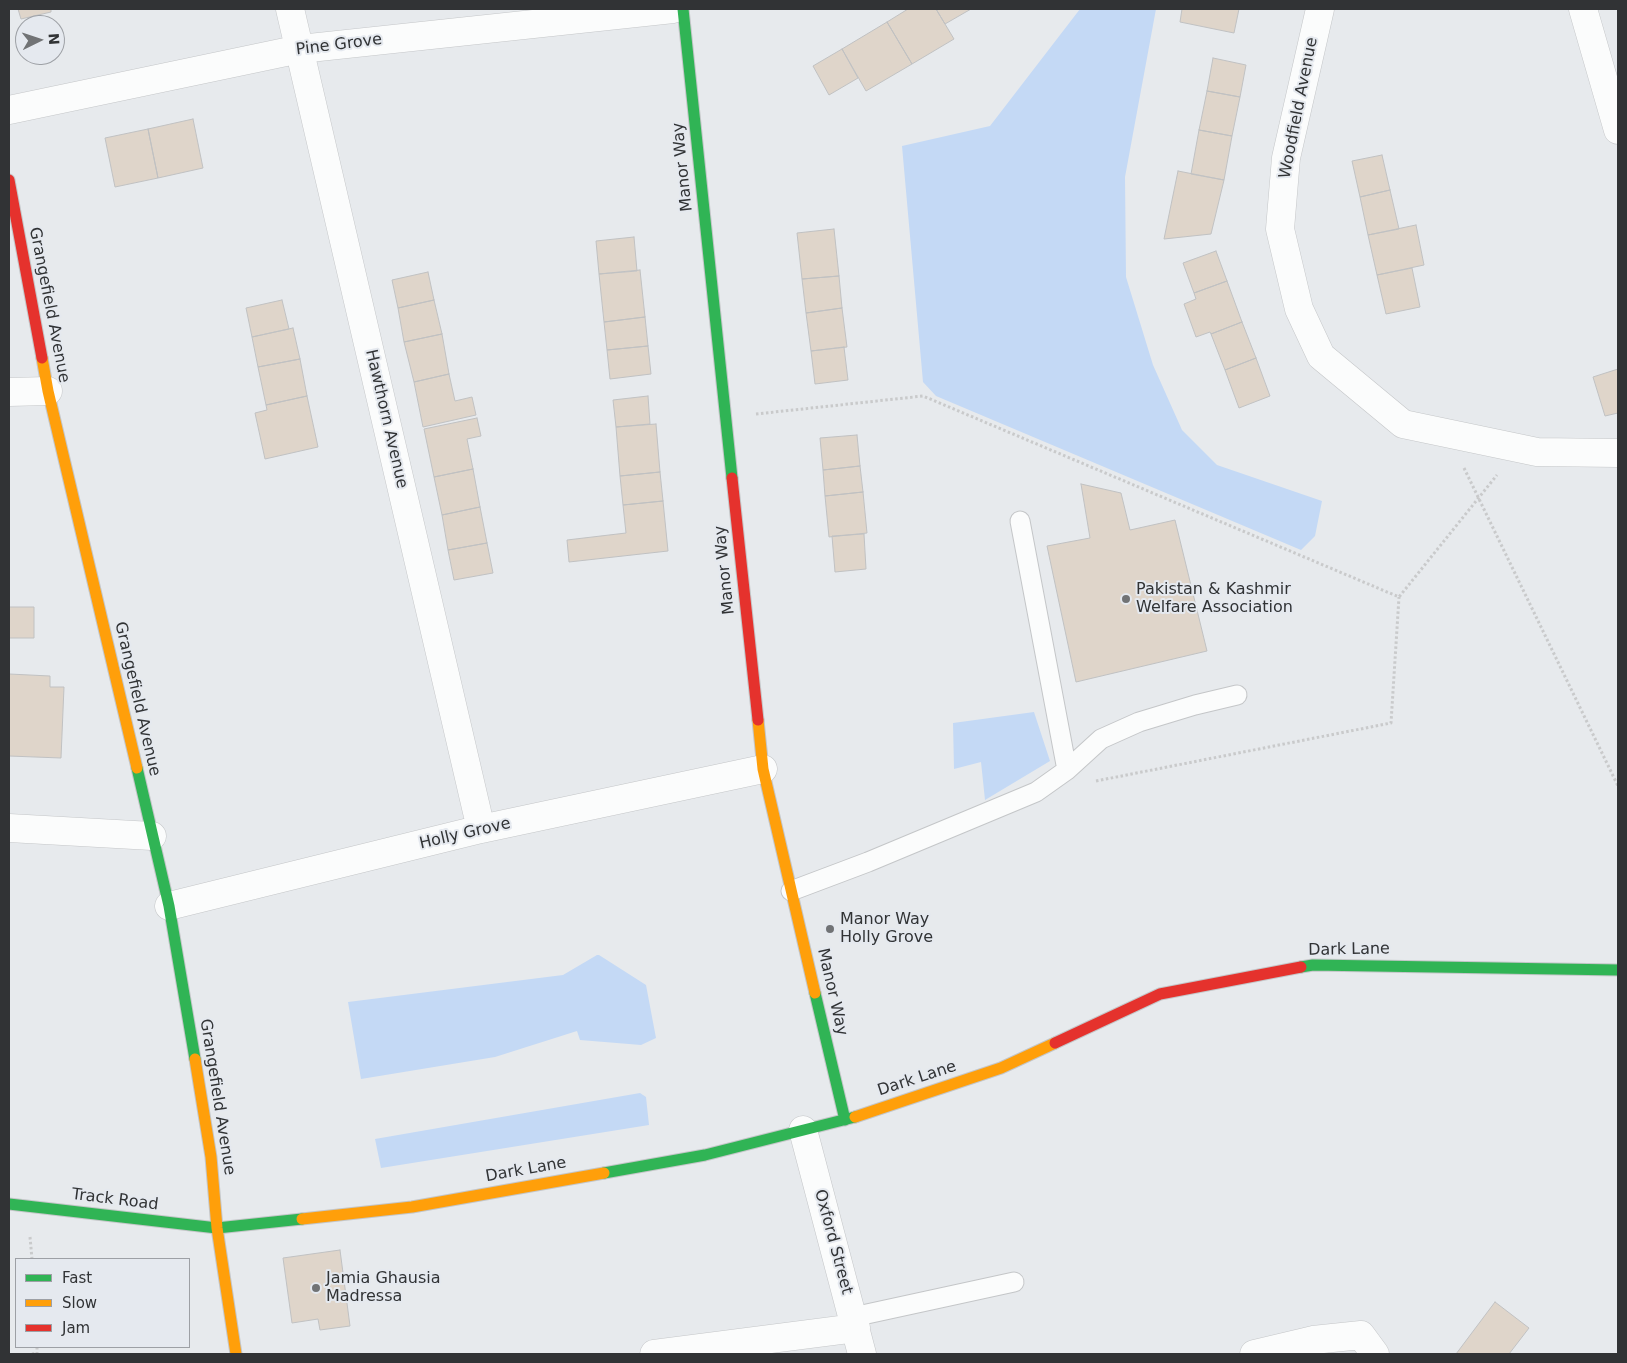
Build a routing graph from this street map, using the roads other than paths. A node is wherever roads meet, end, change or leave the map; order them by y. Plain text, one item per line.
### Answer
1 (290, 9) edge
2 (673, 9) edge
3 (683, 9) edge
4 (1320, 9) edge
5 (1583, 9) edge
6 (300, 49) junction
7 (9, 110) edge
8 (1618, 130) edge
9 (9, 180) edge
10 (48, 391) junction
11 (9, 392) edge
12 (1618, 453) edge
13 (1020, 521) dead end
14 (1237, 695) dead end
15 (763, 769) junction
16 (1067, 770) junction
17 (9, 828) edge
18 (481, 829) junction
19 (152, 836) junction
20 (791, 891) junction
21 (169, 906) junction
22 (1618, 970) edge
23 (845, 1120) junction
24 (803, 1130) junction
25 (9, 1204) edge
26 (217, 1228) junction
27 (1014, 1282) dead end
28 (854, 1323) junction
29 (236, 1354) edge
30 (654, 1354) edge
31 (862, 1354) edge
32 (1254, 1354) edge
33 (1374, 1354) edge

1 - 6 street, Hawthorn Avenue
2 - 6 street, Pine Grove
3 - 15 street, Manor Way
4 - 12 street, Woodfield Avenue
5 - 8 street
6 - 7 street, Pine Grove
6 - 18 street, Hawthorn Avenue
9 - 10 street, Grangefield Avenue
10 - 11 street
10 - 19 street, Grangefield Avenue
13 - 16 lane
14 - 16 lane
15 - 18 street, Holly Grove
15 - 20 street, Manor Way
16 - 20 lane
17 - 19 street
18 - 21 street, Holly Grove
19 - 21 street, Grangefield Avenue
20 - 23 street, Manor Way
21 - 26 street, Grangefield Avenue
22 - 23 street, Dark Lane
23 - 24 street, Dark Lane
24 - 26 street, Dark Lane
24 - 28 street, Oxford Street
25 - 26 street, Track Road
26 - 29 street, Grangefield Avenue
27 - 28 lane
28 - 30 street
28 - 31 street, Oxford Street
32 - 33 street

